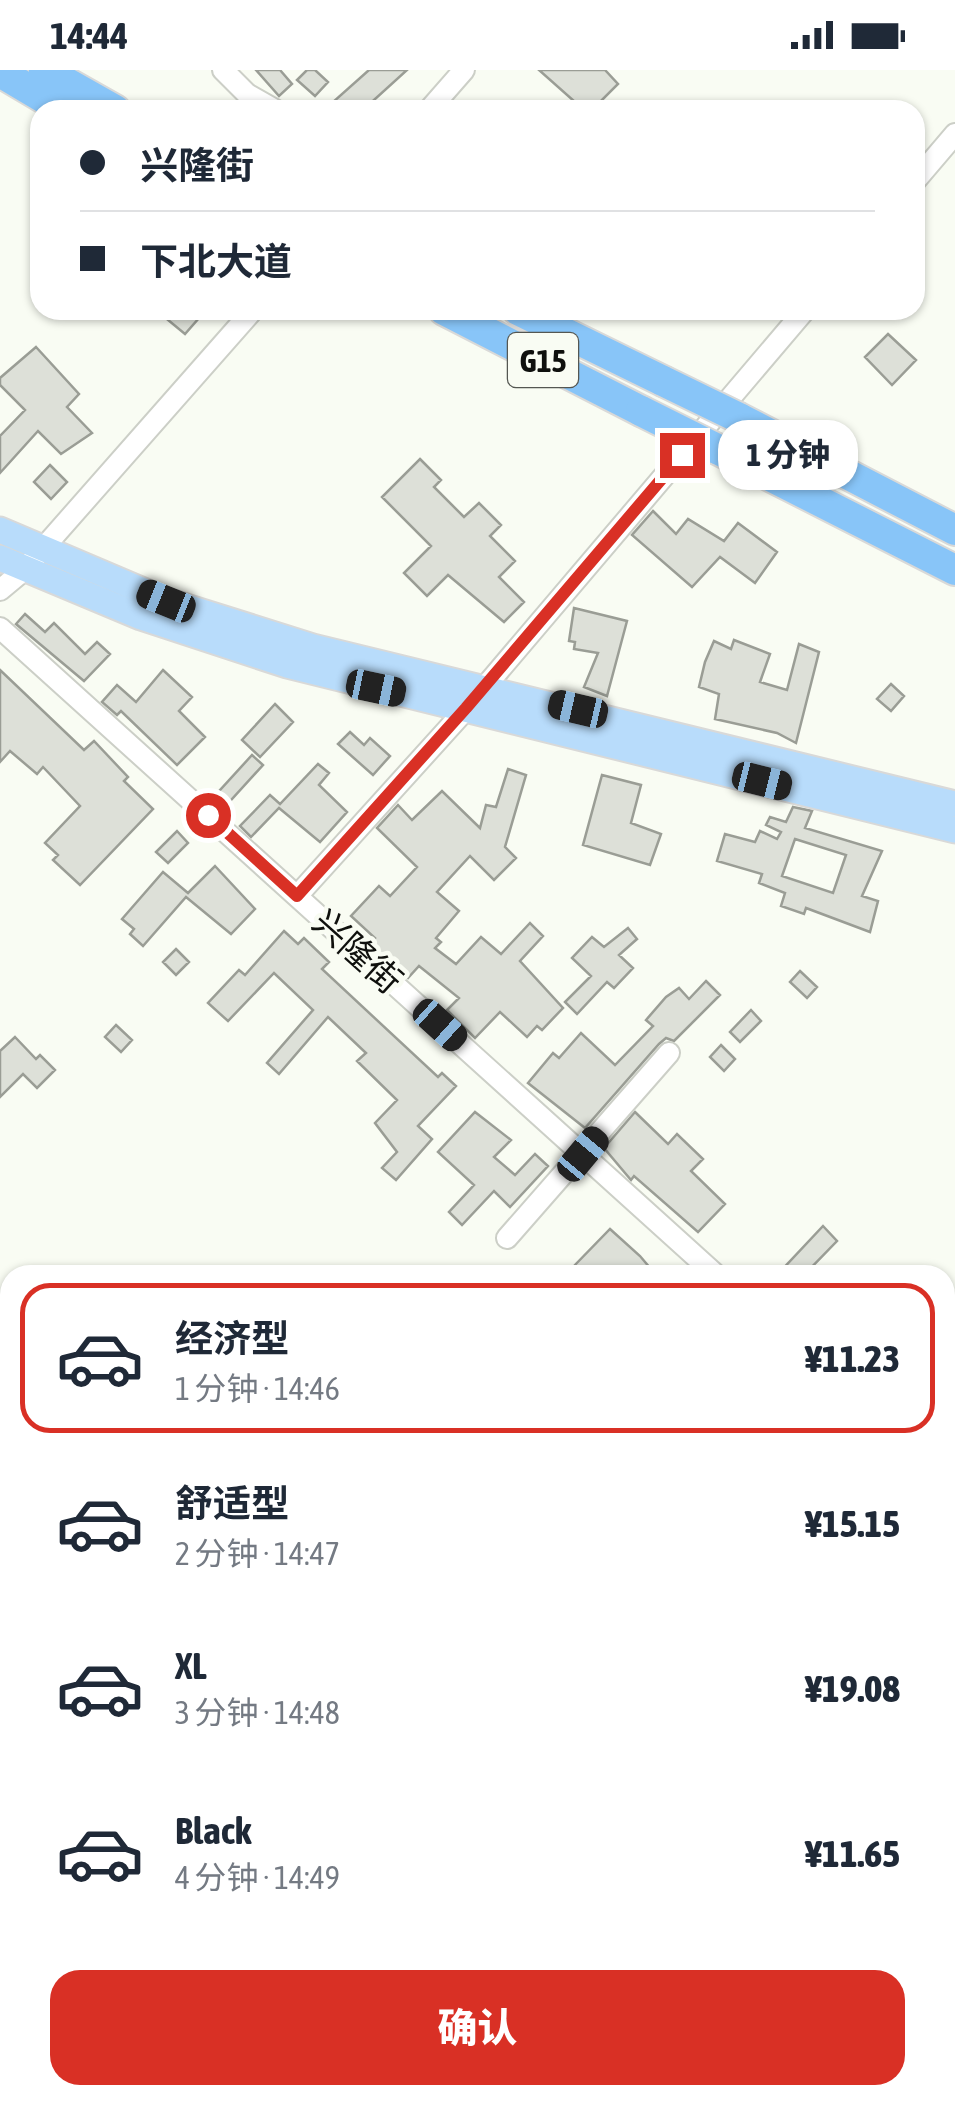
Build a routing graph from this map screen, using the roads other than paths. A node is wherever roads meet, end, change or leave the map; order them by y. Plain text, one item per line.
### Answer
1 (44, 70) edge
2 (223, 70) edge
3 (464, 70) edge
4 (0, 72) edge
5 (47, 100) edge
6 (97, 100) edge
7 (258, 100) edge
8 (438, 100) edge
9 (955, 134) edge
10 (925, 168) edge
11 (244, 320) edge
12 (464, 320) edge
13 (538, 320) edge
14 (796, 320) edge
15 (0, 530) edge
16 (955, 530) edge
17 (41, 550) junction
18 (0, 558) edge
19 (24, 570) junction
20 (955, 570) edge
21 (0, 590) edge
22 (0, 628) edge
23 (484, 687) junction
24 (466, 708) junction
25 (955, 804) edge
26 (955, 830) edge
27 (297, 896) junction
28 (668, 1053) dead end
29 (583, 1154) junction
30 (507, 1238) dead end
31 (705, 1265) edge

1 - 6 highway
2 - 7 street
3 - 8 street
4 - 5 highway
9 - 10 street
11 - 17 street
12 - 20 highway, G15, bridge
13 - 16 highway, G15, bridge
14 - 23 street
15 - 17 main road
17 - 19 street
17 - 23 main road
18 - 19 main road
19 - 21 street
19 - 24 main road
22 - 27 street, 兴隆街
23 - 24 street
23 - 25 main road
24 - 26 main road
24 - 27 street
27 - 29 street, 兴隆街
28 - 29 street
29 - 30 street
29 - 31 street, 兴隆街

